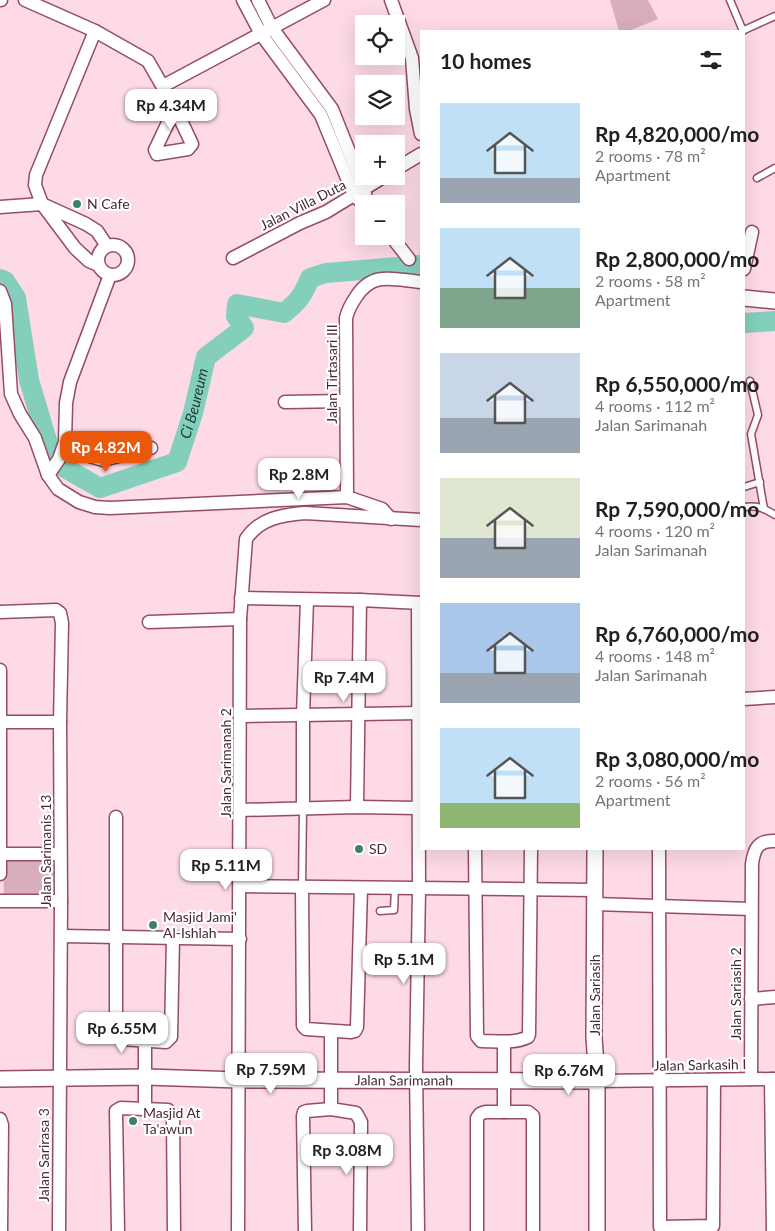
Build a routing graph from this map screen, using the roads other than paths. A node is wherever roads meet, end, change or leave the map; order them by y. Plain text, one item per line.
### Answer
1 (25, 0) edge
2 (243, 0) edge
3 (258, 0) edge
4 (324, 0) edge
5 (391, 0) edge
6 (730, 0) edge
7 (775, 16) edge
8 (742, 30) edge
9 (744, 30) edge
10 (95, 31) junction
11 (267, 31) junction
12 (417, 57) edge
13 (163, 86) junction
14 (175, 108) dead end
15 (420, 129) edge
16 (420, 155) edge
17 (405, 164) edge
18 (775, 168) edge
19 (757, 178) dead end
20 (370, 185) edge
21 (359, 192) junction
22 (361, 195) edge
23 (42, 204) junction
24 (0, 207) edge
25 (752, 232) dead end
26 (398, 245) edge
27 (107, 246) junction
28 (233, 258) dead end
29 (409, 259) dead end
30 (745, 264) edge
31 (98, 265) junction
32 (110, 275) junction
33 (420, 282) edge
34 (0, 291) edge
35 (745, 298) edge
36 (775, 301) edge
37 (750, 381) dead end
38 (346, 401) junction
39 (285, 402) dead end
40 (151, 448) dead end
41 (56, 462) junction
42 (760, 482) junction
43 (745, 487) edge
44 (347, 497) junction
45 (745, 507) edge
46 (764, 509) junction
47 (775, 515) edge
48 (391, 519) junction
49 (420, 520) edge
50 (241, 598) junction
51 (307, 600) junction
52 (360, 600) junction
53 (420, 603) edge
54 (0, 612) edge
55 (240, 619) junction
56 (149, 622) dead end
57 (0, 670) edge
58 (775, 697) edge
59 (745, 699) edge
60 (420, 713) edge
61 (358, 714) junction
62 (303, 715) junction
63 (241, 716) junction
64 (0, 722) edge
65 (60, 722) junction
66 (357, 807) junction
67 (303, 808) junction
68 (418, 808) junction
69 (240, 810) junction
70 (116, 817) dead end
71 (775, 841) edge
72 (475, 850) edge
73 (532, 850) edge
74 (595, 850) edge
75 (659, 850) edge
76 (1, 854) edge
77 (60, 854) junction
78 (0, 874) edge
79 (240, 886) junction
80 (302, 887) junction
81 (361, 888) junction
82 (395, 888) junction
83 (419, 889) junction
84 (475, 889) junction
85 (532, 889) junction
86 (595, 897) junction
87 (0, 901) edge
88 (61, 901) junction
89 (659, 906) junction
90 (751, 909) junction
91 (380, 911) dead end
92 (61, 936) junction
93 (115, 937) junction
94 (173, 938) junction
95 (240, 939) junction
96 (775, 998) edge
97 (751, 999) junction
98 (331, 1030) junction
99 (145, 1042) junction
100 (504, 1042) junction
101 (146, 1077) junction
102 (59, 1078) junction
103 (751, 1079) junction
104 (773, 1079) edge
105 (0, 1080) edge
106 (239, 1080) junction
107 (331, 1080) junction
108 (418, 1080) junction
109 (503, 1080) junction
110 (714, 1080) junction
111 (596, 1081) junction
112 (659, 1081) junction
113 (145, 1108) junction
114 (331, 1109) junction
115 (504, 1112) junction
116 (0, 1119) edge
117 (774, 1195) edge
118 (690, 1229) edge
119 (1, 1231) edge
120 (59, 1231) edge
121 (118, 1231) edge
122 (174, 1231) edge
123 (238, 1231) edge
124 (305, 1231) edge
125 (360, 1231) edge
126 (418, 1231) edge
127 (477, 1231) edge
128 (533, 1231) edge
129 (598, 1231) edge
130 (773, 1231) edge

1 - 10 street
2 - 11 street
3 - 11 street
4 - 11 street
5 - 12 street
6 - 8 lane
7 - 9 lane
10 - 13 street
10 - 23 street
11 - 13 street
11 - 21 street
12 - 15 street
13 - 14 street
16 - 17 street
18 - 19 lane
20 - 21 street, Jalan Villa Duta
21 - 22 street
21 - 28 street, Jalan Villa Duta
23 - 24 street
23 - 27 street
23 - 31 street
25 - 30 street
26 - 29 street
27 - 31 street
27 - 32 street
31 - 32 street
32 - 41 street
33 - 38 street, Jalan Tirtasari III
34 - 41 street
35 - 36 street
37 - 42 lane
38 - 39 street
38 - 44 street, Jalan Tirtasari III
40 - 41 street
41 - 44 street
42 - 43 lane
42 - 46 lane
44 - 48 street
45 - 46 lane
46 - 47 lane
48 - 49 street, Jalan Sarimanah 2
48 - 50 street, Jalan Sarimanah 2
50 - 51 street
50 - 55 street, Jalan Sarimanah 2
51 - 52 street
51 - 62 street
52 - 53 street
52 - 61 street
53 - 60 street
54 - 65 street, Jalan Sarimanis 13
55 - 56 street
55 - 63 street, Jalan Sarimanah 2
57 - 64 street
58 - 59 street
60 - 61 street
60 - 68 street
61 - 62 street
61 - 66 street
62 - 63 street
62 - 67 street
63 - 69 street, Jalan Sarimanah 2
64 - 65 street
64 - 76 street
65 - 77 street, Jalan Sarimanis 13
66 - 67 street
66 - 68 street
67 - 69 street
67 - 80 lane
68 - 83 street
69 - 79 street, Jalan Sarimanah 2
70 - 93 street
71 - 90 street, Jalan Sariasih 2
72 - 84 street
73 - 85 street
74 - 86 street, Jalan Sariasih
75 - 89 street
76 - 77 street
76 - 78 street
77 - 88 street, Jalan Sarimanis 13
79 - 80 street
79 - 95 street, Jalan Sarimanah 2
80 - 81 street
80 - 98 street
81 - 82 street
81 - 98 street
82 - 83 street
82 - 91 lane
83 - 84 street
83 - 108 street
84 - 85 street
84 - 100 street
85 - 86 street
85 - 100 street
86 - 89 street
86 - 111 street, Jalan Sariasih
87 - 88 street
88 - 92 street, Jalan Sarimanis 13
89 - 90 street
89 - 112 street
90 - 97 street, Jalan Sariasih 2
92 - 93 street
92 - 102 street, Jalan Sarimanis 13
93 - 94 street
93 - 99 street
94 - 95 street
94 - 99 street
95 - 106 street, Jalan Sarimanah 2
96 - 97 street
97 - 103 street, Jalan Sariasih 2
98 - 107 street
99 - 101 street
100 - 109 street
101 - 102 street, Jalan Sarimanah
101 - 106 street, Jalan Sarimanah
101 - 113 street
102 - 105 street, Jalan Sarimanah
102 - 120 street, Jalan Sarirasa 3
103 - 104 street, Jalan Sarkasih I
103 - 110 street, Jalan Sarkasih I
104 - 117 street
106 - 107 street, Jalan Sarimanah
106 - 123 street, Jalan Sarimanah 2
107 - 108 street, Jalan Sarimanah
107 - 114 street
108 - 109 street, Jalan Sarimanah
108 - 126 street
109 - 111 street, Jalan Sarimanah
109 - 115 street
110 - 112 street, Jalan Sarkasih I
110 - 118 street
111 - 112 street, Jalan Sarkasih I
111 - 129 street, Jalan Sariasih
112 - 118 street
113 - 121 street
113 - 122 street
114 - 124 street
114 - 125 street
115 - 127 street
115 - 128 street
116 - 119 street
117 - 130 street

